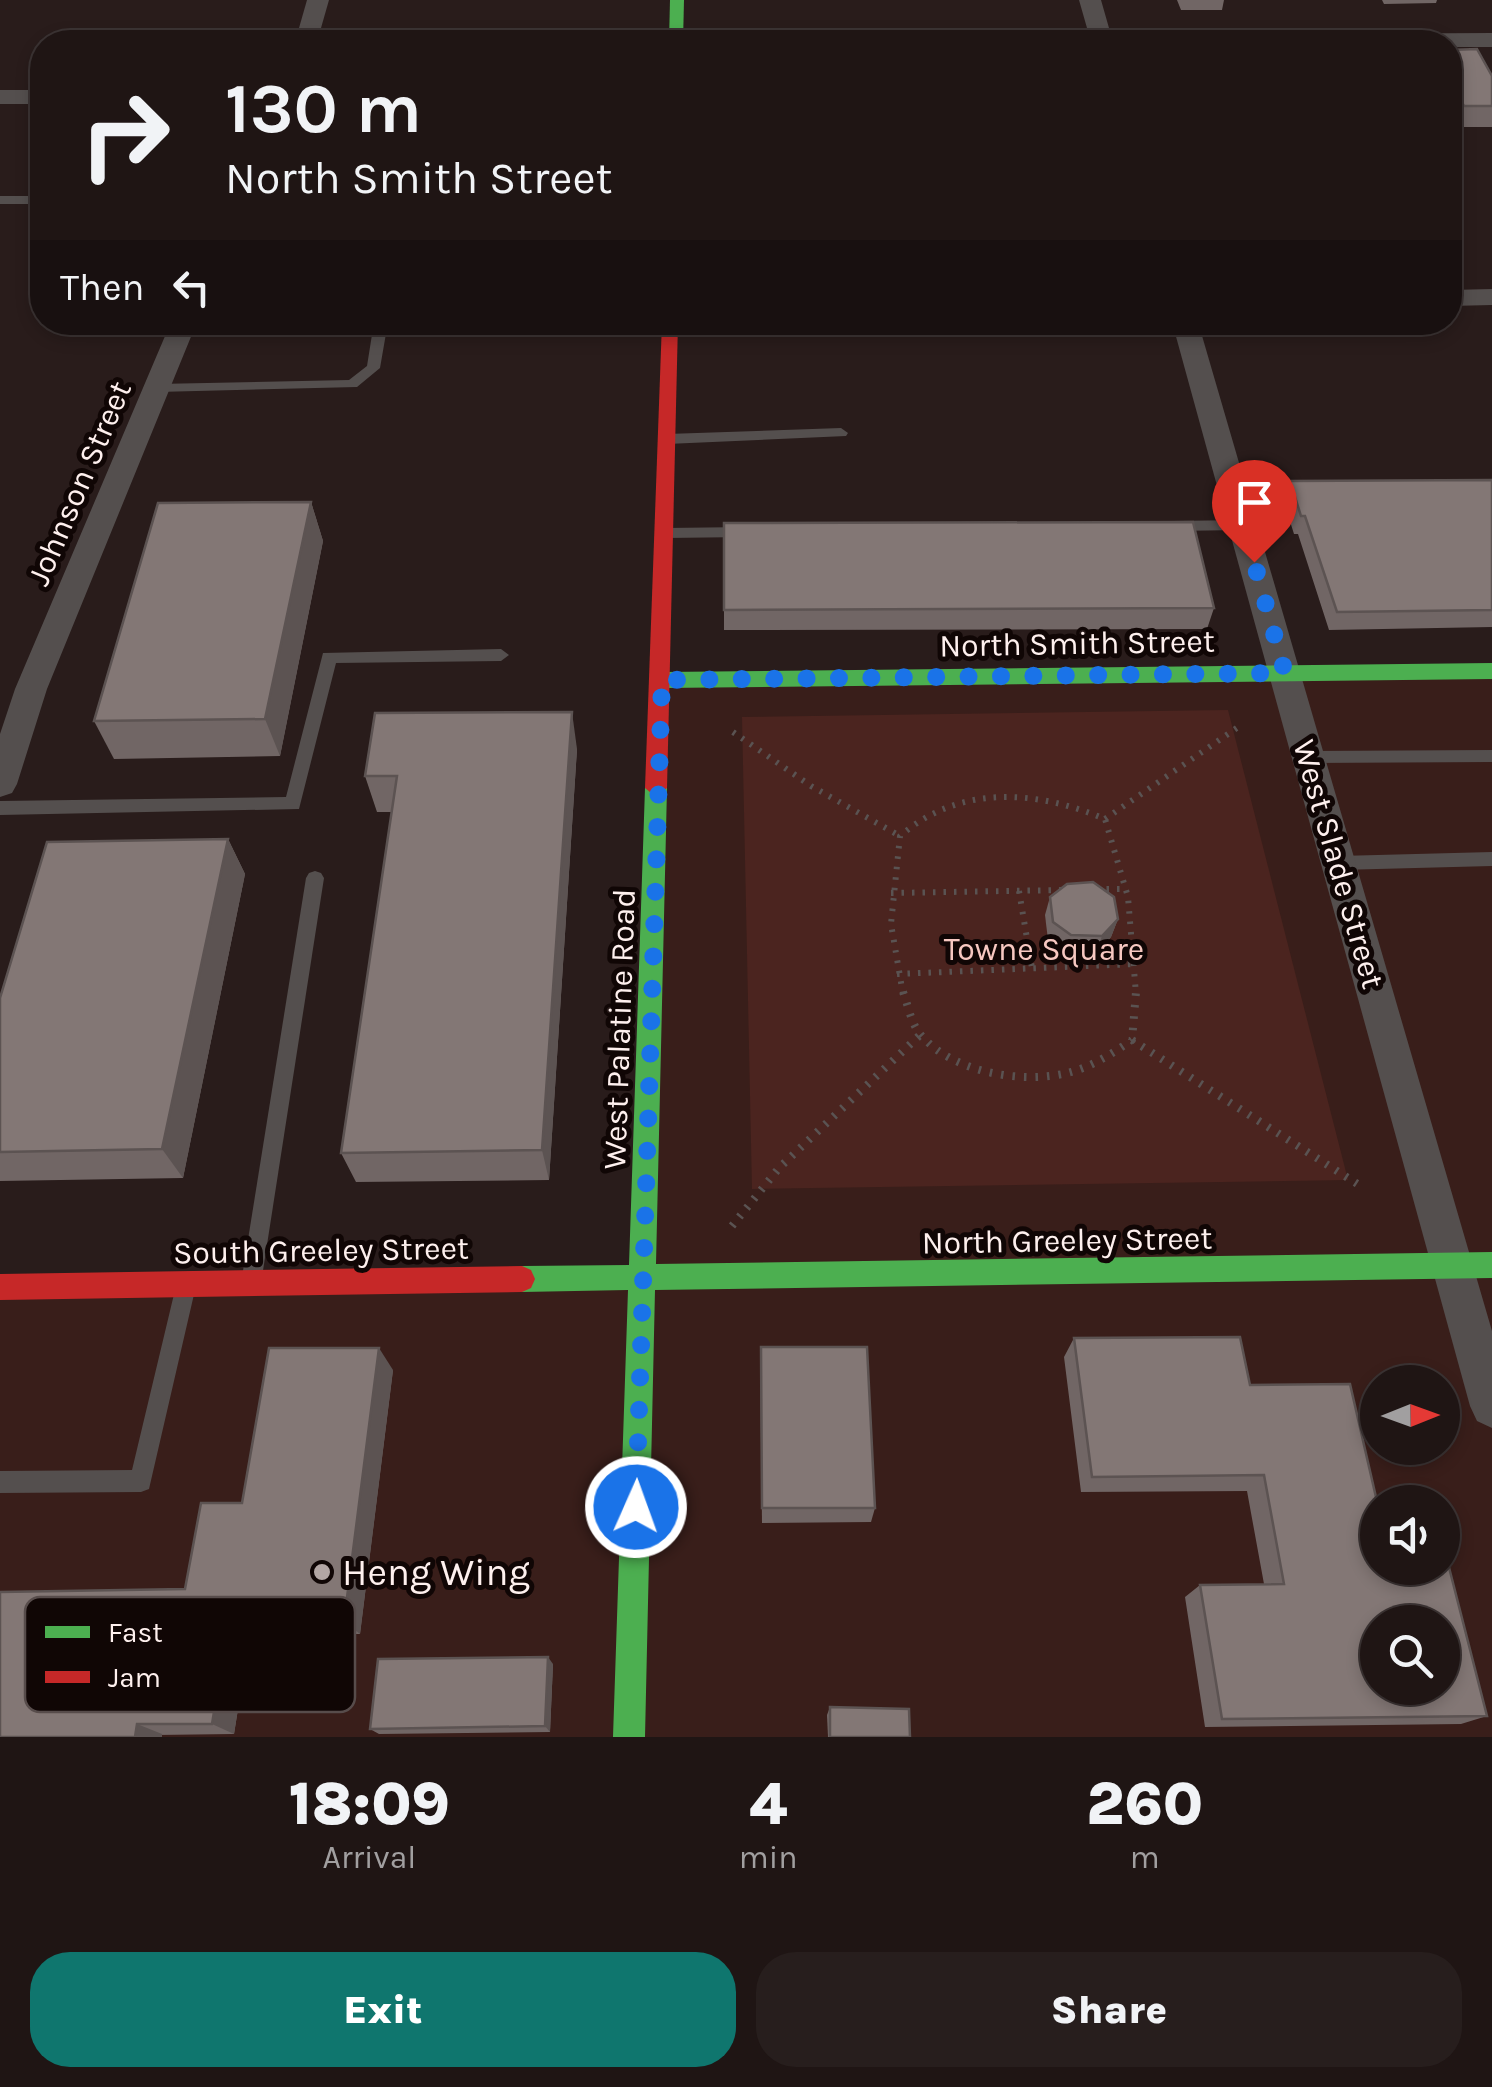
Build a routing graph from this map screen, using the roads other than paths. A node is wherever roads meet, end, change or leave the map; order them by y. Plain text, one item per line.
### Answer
1 (318, 0) edge
2 (677, 0) edge
3 (1090, 0) edge
4 (309, 30) edge
5 (676, 30) edge
6 (1098, 30) edge
7 (1462, 40) edge
8 (1492, 40) edge
9 (30, 97) edge
10 (0, 98) edge
11 (0, 200) edge
12 (30, 200) edge
13 (1492, 297) edge
14 (1462, 298) edge
15 (179, 335) edge
16 (379, 335) edge
17 (670, 335) edge
18 (1190, 335) edge
19 (157, 388) junction
20 (841, 433) dead end
21 (667, 439) junction
22 (1332, 486) edge
23 (1232, 488) junction
24 (1243, 525) junction
25 (1163, 526) edge
26 (765, 532) edge
27 (666, 533) junction
28 (501, 655) dead end
29 (1492, 671) edge
30 (1285, 673) junction
31 (662, 680) junction
32 (16, 689) edge
33 (1492, 756) edge
34 (1309, 757) junction
35 (0, 784) edge
36 (0, 808) edge
37 (1492, 859) edge
38 (1339, 863) junction
39 (315, 878) dead end
40 (1492, 1264) edge
41 (1453, 1266) junction
42 (644, 1279) junction
43 (186, 1284) junction
44 (251, 1284) junction
45 (0, 1287) edge
46 (1492, 1406) edge
47 (0, 1482) edge
48 (629, 1737) edge

1 - 4 street
2 - 5 street
3 - 6 street
7 - 8 street
9 - 10 street
11 - 12 lane
13 - 14 street
15 - 19 street, Johnson Street
16 - 19 lane
17 - 21 street, West Palatine Road
18 - 23 street, West Slade Street
19 - 32 street, Johnson Street
20 - 21 lane
21 - 27 street, West Palatine Road
22 - 23 lane
23 - 24 street, West Slade Street
24 - 25 lane
24 - 30 street, West Slade Street
26 - 27 lane
27 - 31 street, West Palatine Road
28 - 36 lane
29 - 30 street, North Smith Street
30 - 31 street, North Smith Street
30 - 34 street, West Slade Street
31 - 42 street, West Palatine Road
32 - 35 street, Johnson Street
33 - 34 lane
34 - 38 street, West Slade Street
37 - 38 lane
38 - 41 street, West Slade Street
39 - 44 lane
40 - 41 street, North Greeley Street
41 - 42 street, North Greeley Street
41 - 46 street, West Slade Street
42 - 44 street, South Greeley Street
42 - 48 street, West Palatine Road
43 - 44 street, South Greeley Street
43 - 45 street, South Greeley Street
43 - 47 lane

